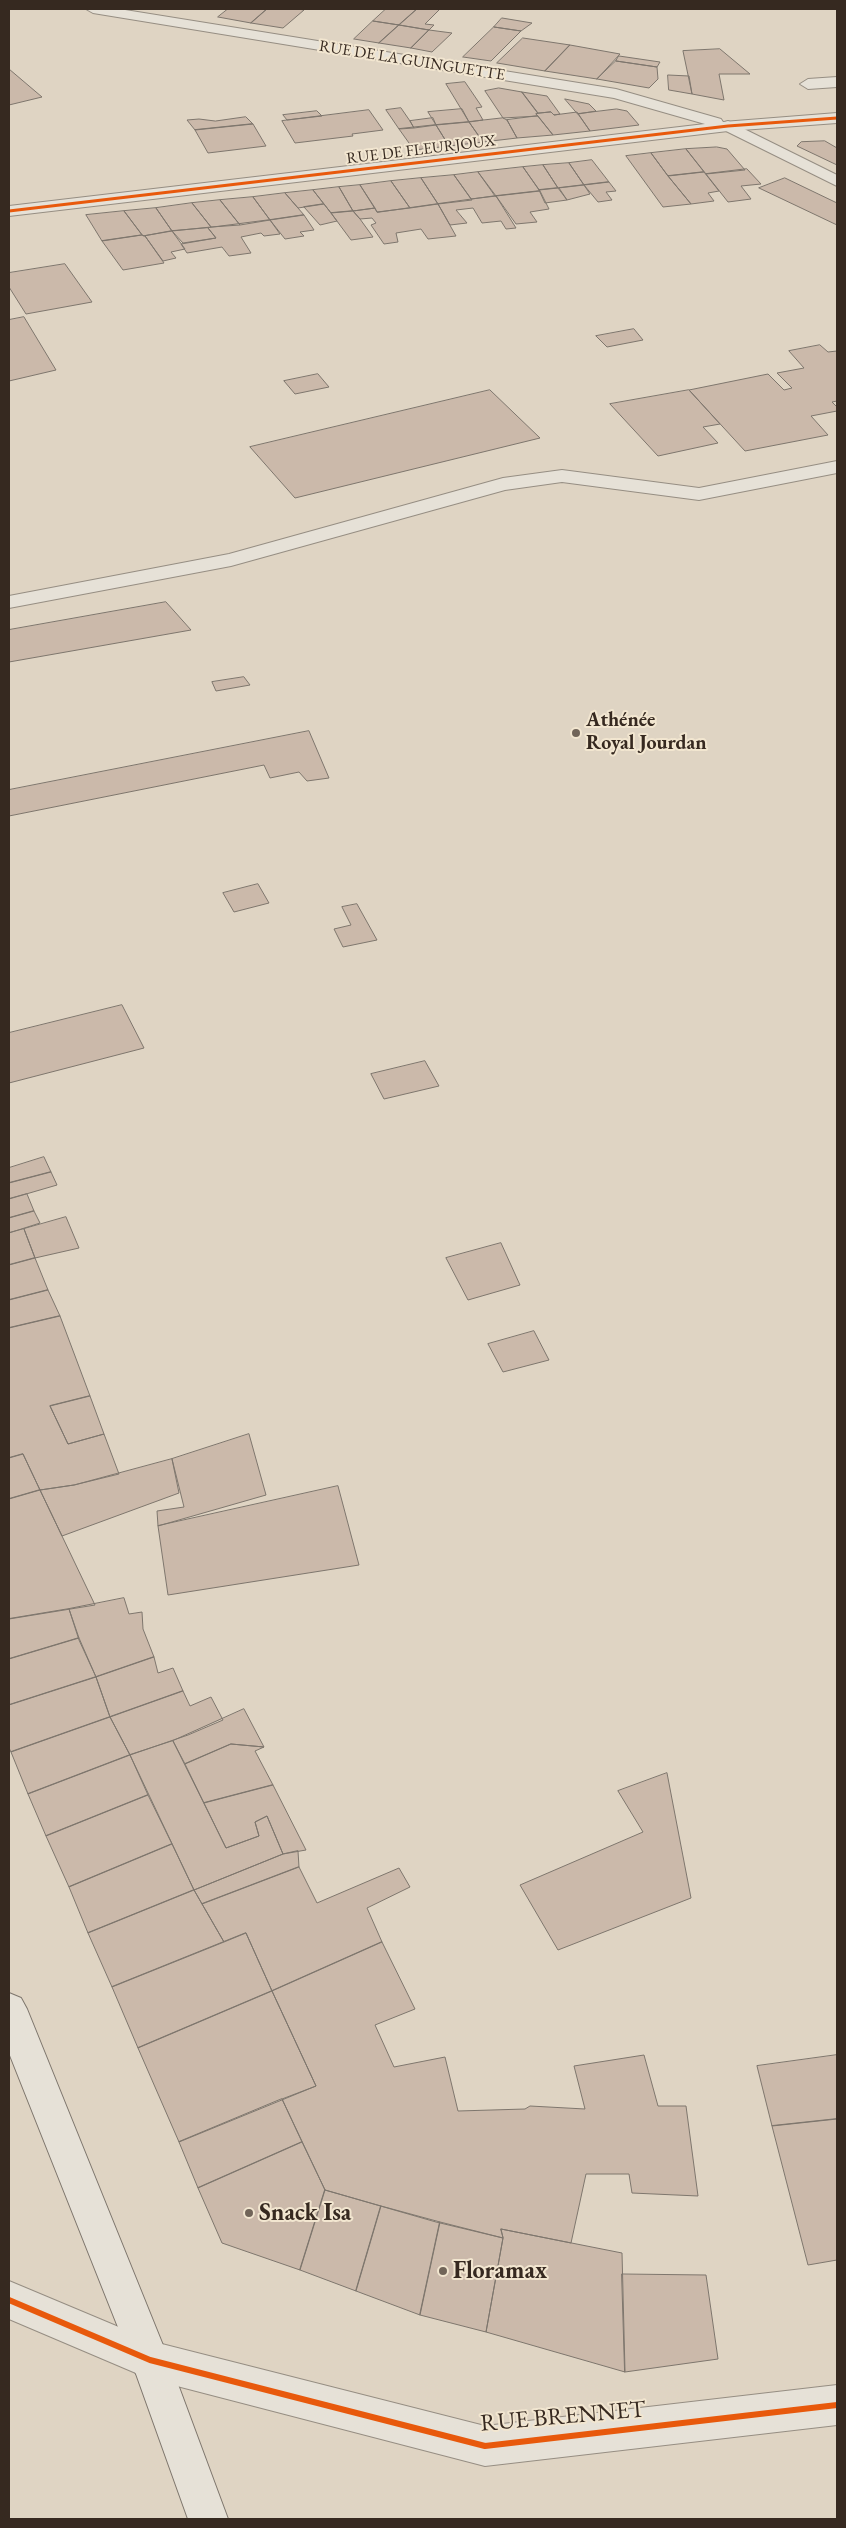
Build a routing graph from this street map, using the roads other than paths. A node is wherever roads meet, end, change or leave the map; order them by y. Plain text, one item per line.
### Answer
1 (93, 9) edge
2 (837, 82) edge
3 (808, 84) dead end
4 (837, 118) edge
5 (728, 126) junction
6 (837, 181) edge
7 (9, 211) edge
8 (837, 467) edge
9 (9, 602) edge
10 (9, 2009) edge
11 (9, 2300) edge
12 (150, 2360) junction
13 (837, 2405) edge
14 (208, 2519) edge

1 - 5 street, RUE DE LA GUINGUETTE
2 - 3 street
4 - 5 street, RUE DE FLEURJOUX
5 - 6 street
5 - 7 street, RUE DE FLEURJOUX
8 - 9 street
10 - 12 street
11 - 12 street, RUE BRENNET
12 - 13 street, RUE BRENNET
12 - 14 street

